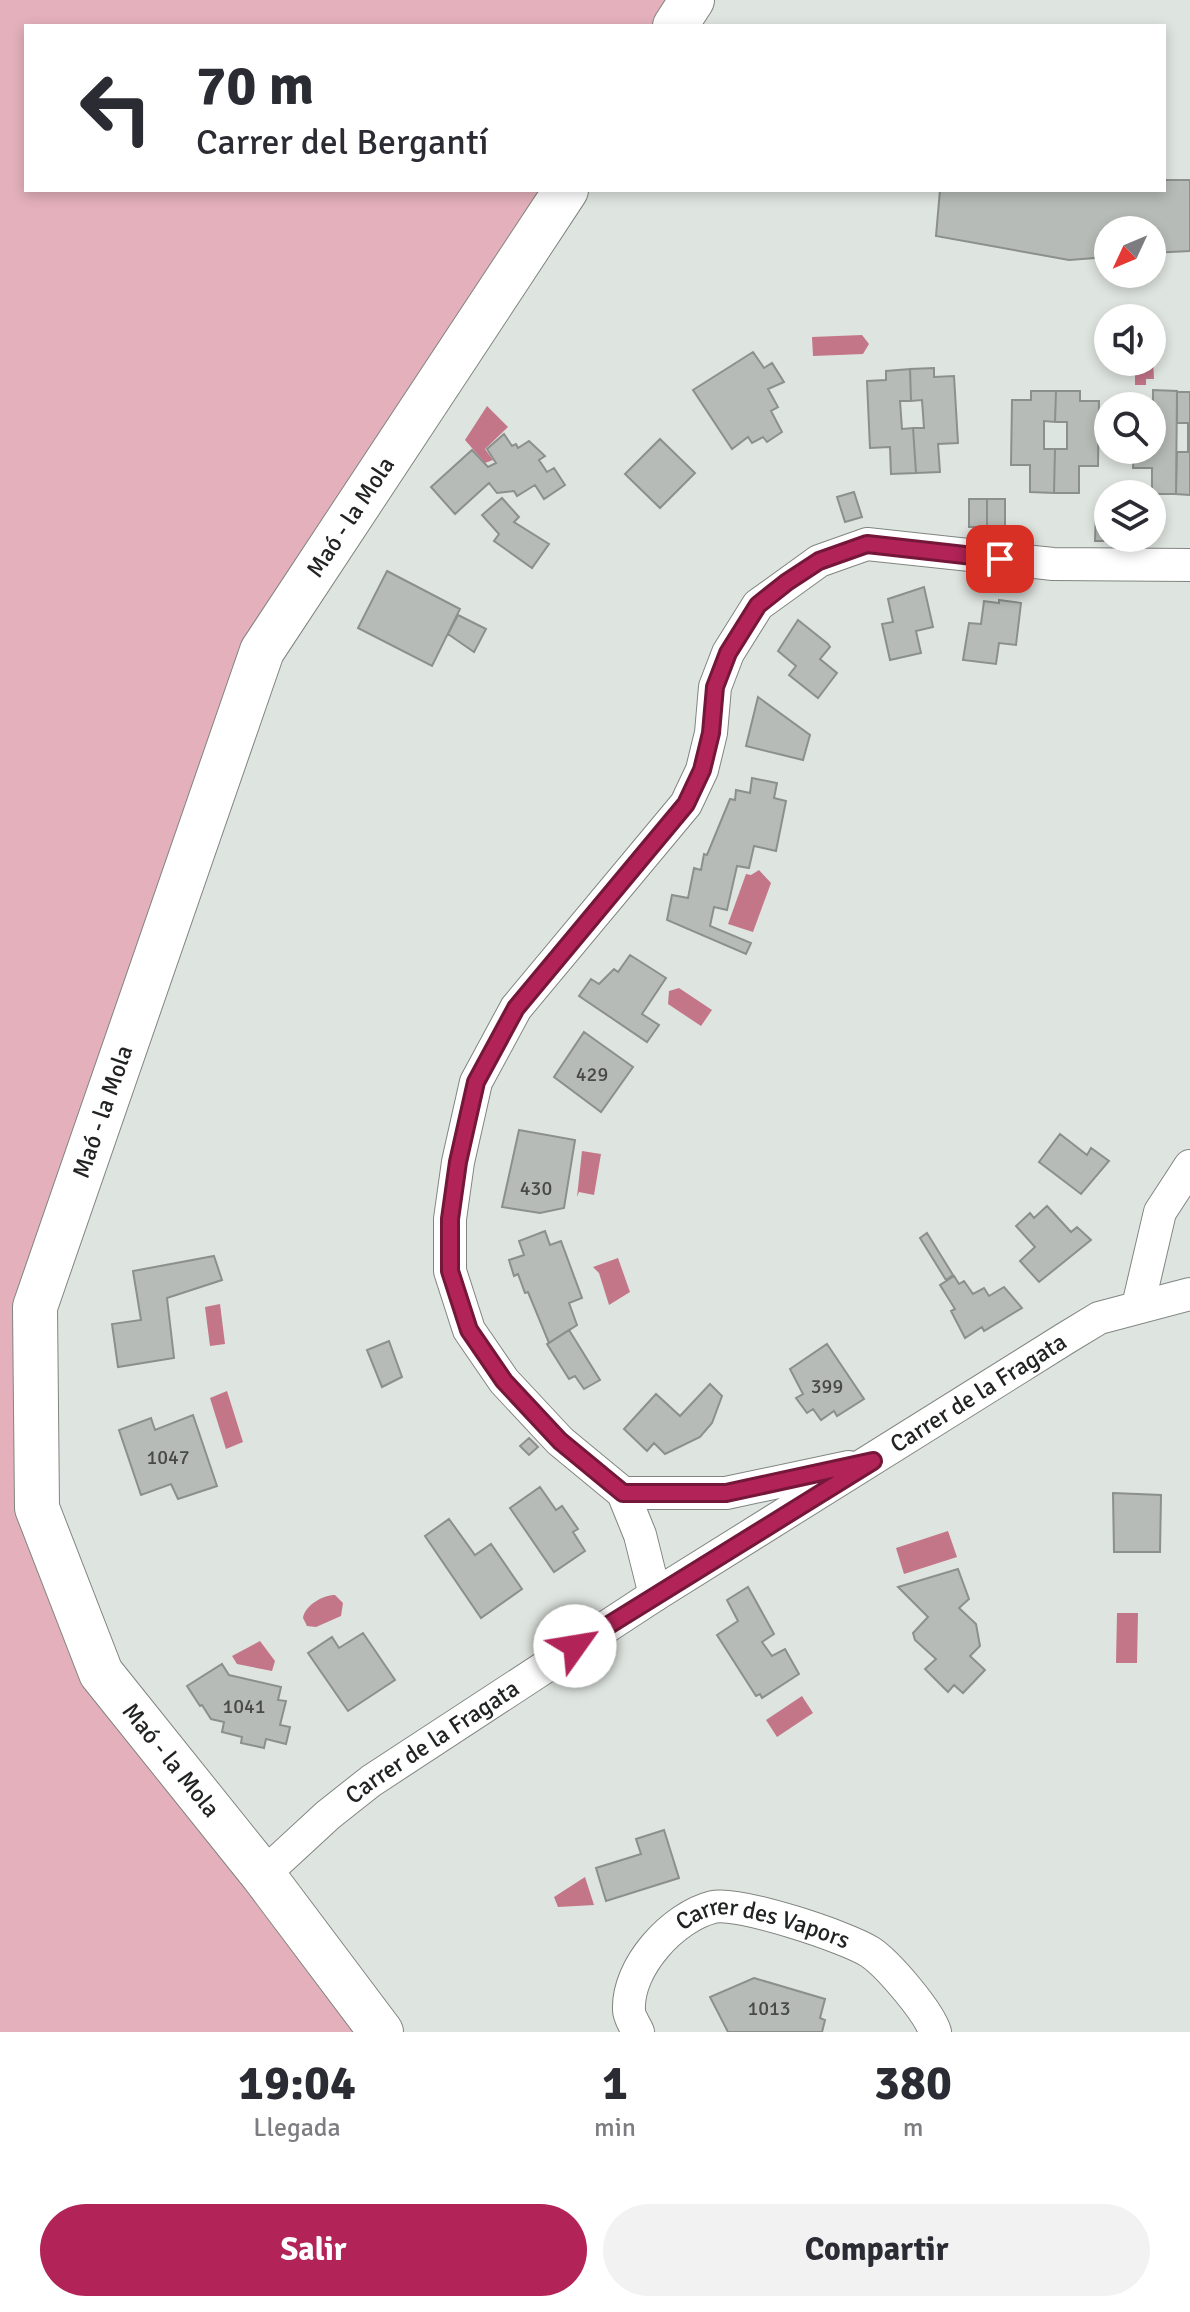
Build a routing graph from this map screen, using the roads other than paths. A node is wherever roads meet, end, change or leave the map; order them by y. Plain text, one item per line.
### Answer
1 (692, 0) edge
2 (676, 24) edge
3 (565, 192) edge
4 (1190, 565) edge
5 (1190, 1166) edge
6 (1190, 1294) edge
7 (1138, 1306) junction
8 (873, 1461) junction
9 (623, 1493) junction
10 (655, 1595) junction
11 (263, 1875) junction
12 (381, 2032) edge
13 (638, 2032) edge
14 (935, 2032) edge

1 - 2 street
3 - 11 street, Maó - la Mola
4 - 9 street
5 - 7 street
6 - 7 street
7 - 8 street, Carrer de la Fragata
8 - 9 street
8 - 10 street, Carrer de la Fragata
9 - 10 street
10 - 11 street, Carrer de la Fragata
11 - 12 street, Maó - la Mola
13 - 14 street, Carrer des Vapors

